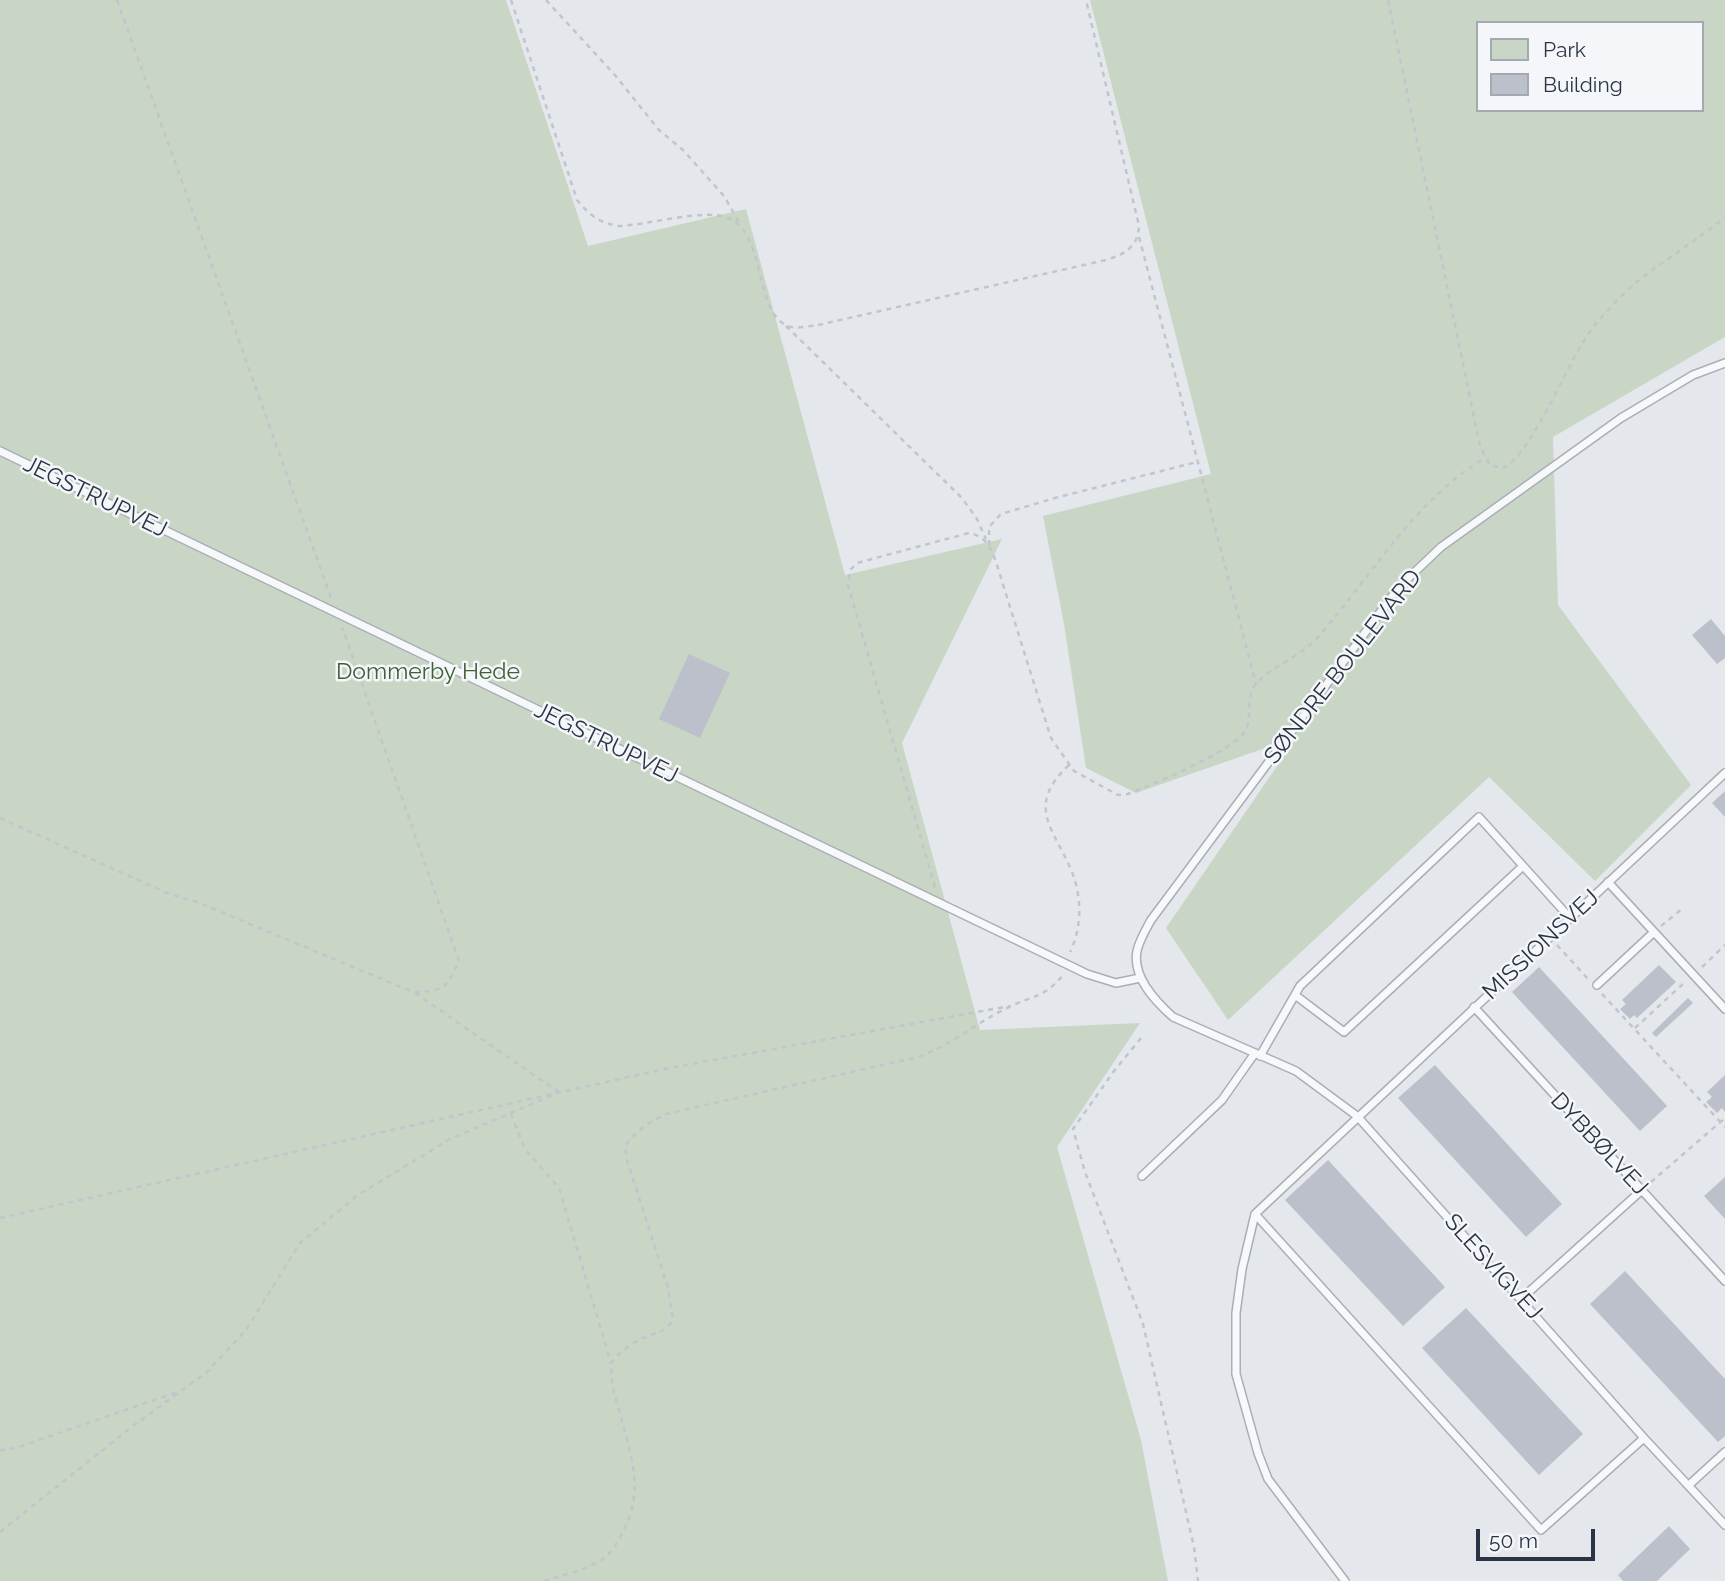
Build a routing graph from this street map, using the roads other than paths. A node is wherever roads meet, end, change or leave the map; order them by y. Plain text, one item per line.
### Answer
1 (1725, 363) edge
2 (0, 451) edge
3 (1725, 773) edge
4 (1523, 866) junction
5 (1608, 882) junction
6 (1570, 918) junction
7 (1654, 932) junction
8 (1140, 978) junction
9 (1597, 985) dead end
10 (1295, 995) junction
11 (1474, 1007) junction
12 (1725, 1009) edge
13 (1258, 1054) junction
14 (1357, 1116) junction
15 (1142, 1176) dead end
16 (1642, 1190) junction
17 (1255, 1214) junction
18 (1725, 1281) edge
19 (1521, 1299) junction
20 (1644, 1438) junction
21 (1725, 1452) edge
22 (1689, 1485) junction
23 (1725, 1525) edge
24 (1345, 1581) edge

1 - 8 lane, SØNDRE BOULEVARD
2 - 8 lane, JEGSTRUPVEJ
3 - 5 lane, MISSIONSVEJ
4 - 6 lane
4 - 10 lane
4 - 10 lane
5 - 6 lane, MISSIONSVEJ
5 - 7 lane
6 - 11 lane, MISSIONSVEJ
7 - 9 lane
7 - 12 lane
8 - 13 lane, SLESVIGVEJ
10 - 13 lane
11 - 14 lane, MISSIONSVEJ
11 - 16 lane, DYBBØLVEJ
13 - 14 lane, SLESVIGVEJ
13 - 15 lane
14 - 17 lane, MISSIONSVEJ
14 - 19 lane, SLESVIGVEJ
16 - 18 lane, DYBBØLVEJ
16 - 19 lane
17 - 20 lane
17 - 24 lane
19 - 20 lane, SLESVIGVEJ
20 - 22 lane, SLESVIGVEJ
21 - 22 lane
22 - 23 lane, SLESVIGVEJ

